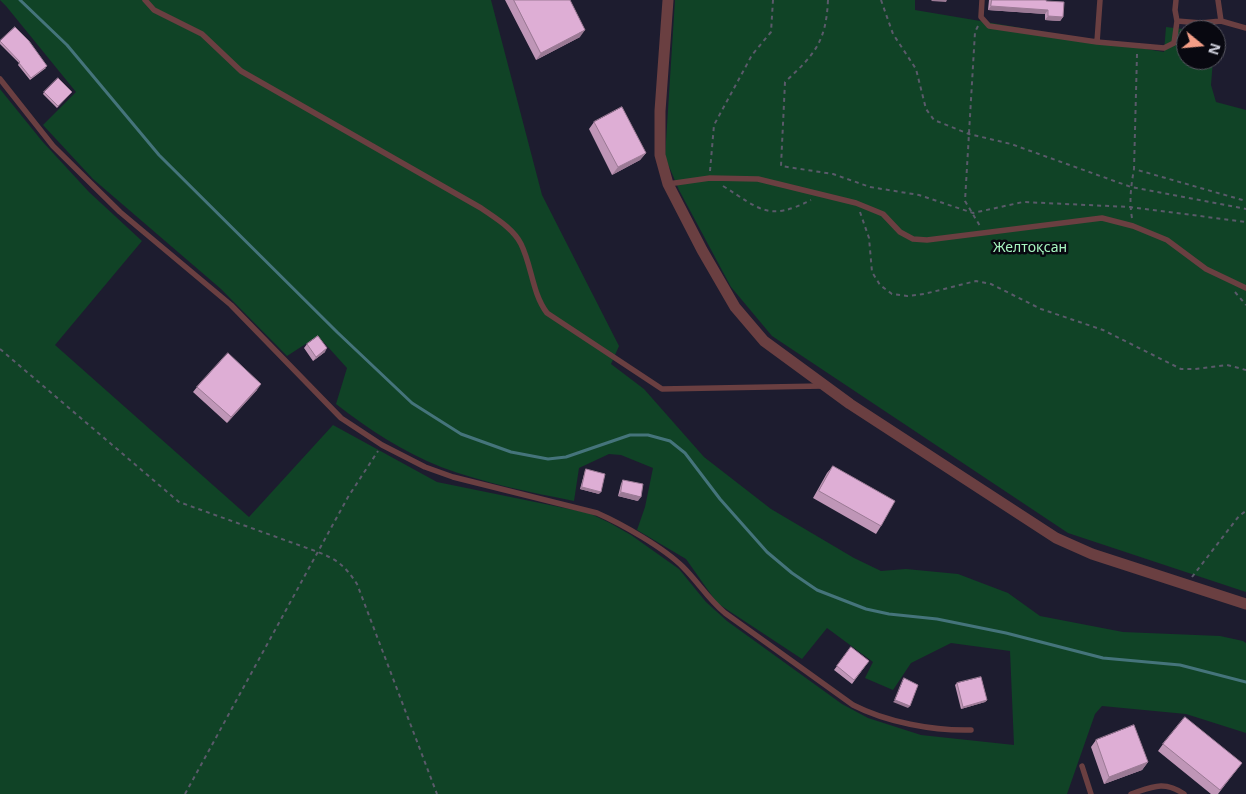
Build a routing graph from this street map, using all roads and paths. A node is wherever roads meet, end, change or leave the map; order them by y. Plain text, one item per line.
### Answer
1 (144, 0) edge
2 (668, 0) edge
3 (773, 0) edge
4 (828, 0) edge
5 (882, 0) edge
6 (982, 0) edge
7 (1100, 0) edge
8 (1176, 0) edge
9 (1218, 0) edge
10 (981, 17) junction
11 (1177, 20) edge
12 (1221, 20) edge
13 (1226, 22) edge
14 (1176, 28) edge
15 (1246, 28) edge
16 (1097, 42) junction
17 (1137, 46) junction
18 (0, 79) edge
19 (969, 134) junction
20 (1134, 169) junction
21 (710, 178) junction
22 (668, 184) junction
23 (1131, 187) junction
24 (822, 195) junction
25 (1246, 201) edge
26 (856, 203) junction
27 (1130, 207) junction
28 (1246, 209) edge
29 (973, 213) junction
30 (1246, 222) edge
31 (1134, 226) junction
32 (982, 232) junction
33 (1246, 288) edge
34 (0, 348) edge
35 (1246, 370) edge
36 (826, 386) junction
37 (382, 445) junction
38 (1246, 511) edge
39 (318, 552) junction
40 (1186, 586) junction
41 (1246, 604) edge
42 (971, 730) dead end
43 (1082, 766) dead end
44 (185, 794) edge
45 (437, 794) edge
46 (1091, 794) edge
47 (1132, 794) edge
48 (1184, 794) edge

1 - 36 lane
2 - 22 street
3 - 21 path
4 - 29 path
5 - 19 path
6 - 10 lane
7 - 16 lane
8 - 11 lane
9 - 12 lane
10 - 16 lane
10 - 19 path
13 - 15 lane
14 - 17 lane
16 - 17 lane
17 - 20 path
18 - 37 lane
19 - 23 path
19 - 29 path
20 - 23 path
20 - 25 path
21 - 22 lane
21 - 24 lane
21 - 24 path
22 - 36 street
23 - 27 path
23 - 28 path
24 - 26 lane
26 - 32 lane
26 - 35 path
27 - 29 path
27 - 30 path
27 - 31 path
29 - 32 path
31 - 32 lane
31 - 33 lane
34 - 39 path
36 - 40 street
37 - 39 path
37 - 42 lane
38 - 40 path
39 - 44 path
39 - 45 path
40 - 41 street
43 - 46 lane
47 - 48 lane

